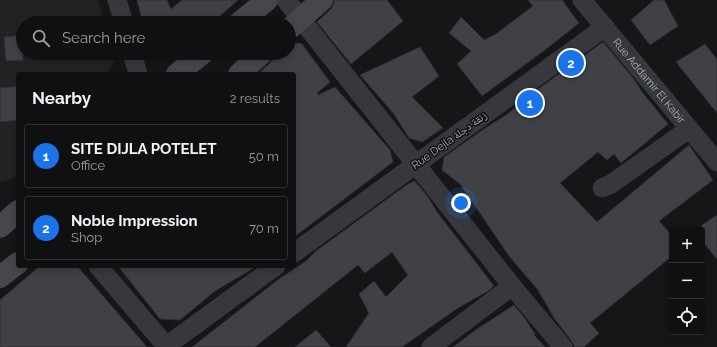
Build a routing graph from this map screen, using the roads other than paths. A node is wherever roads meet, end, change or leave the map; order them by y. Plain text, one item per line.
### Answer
1 (117, 0) edge
2 (266, 0) edge
3 (286, 0) edge
4 (322, 0) edge
5 (582, 0) edge
6 (122, 16) edge
7 (247, 16) edge
8 (292, 16) edge
9 (296, 23) edge
10 (296, 25) edge
11 (605, 28) junction
12 (134, 60) edge
13 (195, 60) edge
14 (254, 60) edge
15 (137, 72) edge
16 (180, 72) edge
17 (241, 72) edge
18 (690, 129) junction
19 (717, 162) edge
20 (417, 164) junction
21 (602, 188) dead end
22 (16, 213) edge
23 (0, 227) edge
24 (296, 252) edge
25 (16, 264) edge
26 (100, 268) edge
27 (273, 268) edge
28 (0, 277) edge
29 (512, 286) junction
30 (166, 347) edge
31 (431, 347) edge
32 (563, 347) edge

1 - 6 street
2 - 7 main road
3 - 8 street
4 - 9 main road
5 - 11 street, Rue Addamir El Kabir
10 - 20 street
11 - 18 street, Rue Addamir El Kabir
11 - 20 street, Rue Dejla زنقة دجلة
12 - 15 street
13 - 16 main road
14 - 17 main road
18 - 19 street, Rue Addamir El Kabir
18 - 21 street
20 - 24 street, Rue Dejla زنقة دجلة
20 - 29 street
22 - 23 main road
25 - 28 main road
26 - 30 street
27 - 30 street
29 - 31 street
29 - 32 street

